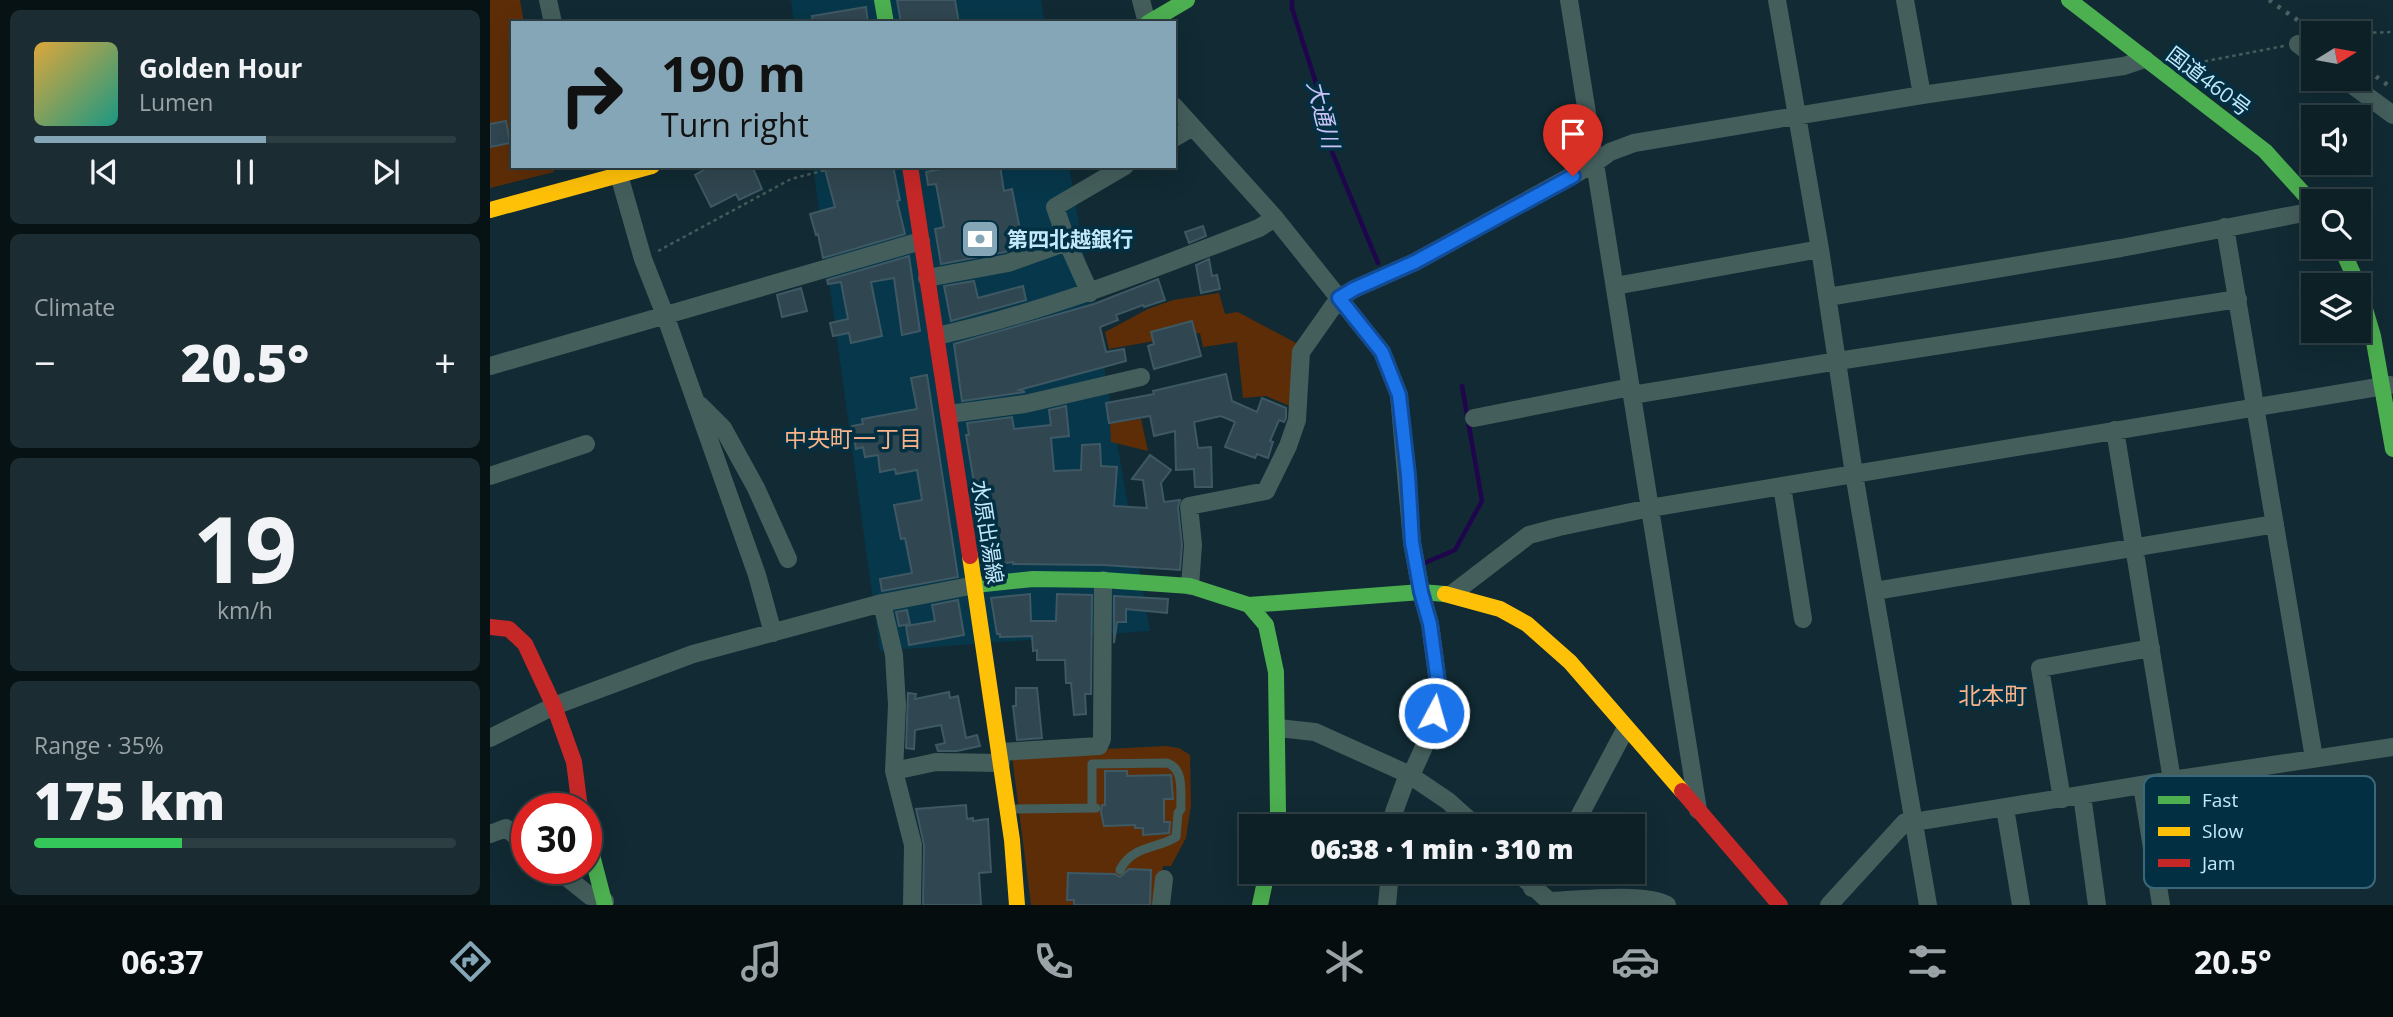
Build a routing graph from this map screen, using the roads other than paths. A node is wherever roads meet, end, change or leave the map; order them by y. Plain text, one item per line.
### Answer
1 (548, 0) edge
2 (882, 0) edge
3 (1141, 0) edge
4 (1187, 0) edge
5 (1569, 0) edge
6 (1777, 0) edge
7 (1905, 0) edge
8 (2069, 0) edge
9 (553, 21) edge
10 (886, 21) edge
11 (1147, 21) edge
12 (1151, 21) edge
13 (2298, 44) road end
14 (2301, 46) edge
15 (2145, 59) junction
16 (2360, 91) edge
17 (1922, 96) junction
18 (1176, 108) edge
19 (2393, 115) edge
20 (1797, 116) junction
21 (1193, 127) junction
22 (1176, 137) edge
23 (1595, 163) junction
24 (638, 168) edge
25 (910, 168) edge
26 (1122, 168) edge
27 (616, 171) edge
28 (2301, 189) edge
29 (490, 210) edge
30 (2301, 213) edge
31 (1275, 218) junction
32 (2225, 227) junction
33 (921, 241) junction
34 (1066, 242) junction
35 (1820, 249) junction
36 (927, 278) junction
37 (1615, 286) junction
38 (1090, 293) junction
39 (1828, 297) junction
40 (1339, 298) junction
41 (2238, 299) junction
42 (665, 315) junction
43 (2371, 329) edge
44 (937, 336) junction
45 (1838, 361) junction
46 (490, 366) edge
47 (1141, 377) dead end
48 (2388, 385) edge
49 (1632, 391) junction
50 (695, 400) junction
51 (2256, 407) junction
52 (949, 414) junction
53 (1474, 418) dead end
54 (2115, 430) junction
55 (586, 444) dead end
56 (2393, 449) edge
57 (1854, 474) junction
58 (490, 476) edge
59 (1782, 486) junction
60 (1650, 508) junction
61 (2275, 524) junction
62 (2134, 548) junction
63 (788, 559) dead end
64 (1104, 580) junction
65 (975, 585) junction
66 (1191, 586) junction
67 (1875, 590) junction
68 (1421, 592) junction
69 (1452, 594) junction
70 (882, 603) junction
71 (1249, 604) junction
72 (1803, 619) dead end
73 (490, 627) edge
74 (773, 633) junction
75 (2151, 648) junction
76 (554, 706) junction
77 (1278, 728) junction
78 (1626, 728) junction
79 (490, 738) edge
80 (2393, 747) edge
81 (1001, 757) junction
82 (2314, 758) junction
83 (894, 771) junction
84 (1409, 775) junction
85 (2171, 776) edge
86 (2198, 776) edge
87 (2142, 785) joint
88 (578, 793) edge
89 (2082, 795) junction
90 (2144, 798) edge
91 (2062, 799) junction
92 (2005, 808) junction
93 (1008, 809) junction
94 (1698, 810) junction
95 (1278, 814) edge
96 (1394, 814) edge
97 (1463, 814) edge
98 (1580, 814) edge
99 (1914, 822) junction
100 (511, 832) edge
101 (490, 834) edge
102 (1120, 870) dead end
103 (1164, 879) dead end
104 (575, 884) edge
105 (600, 884) edge
106 (1264, 884) edge
107 (1389, 884) edge
108 (1528, 884) edge
109 (1535, 884) edge
110 (1532, 888) junction
111 (605, 903) edge
112 (908, 904) edge
113 (1017, 905) edge
114 (1161, 905) edge
115 (1259, 905) edge
116 (1387, 905) edge
117 (1667, 905) edge
118 (1780, 905) edge
119 (1829, 905) edge
120 (1928, 905) edge
121 (2021, 905) edge
122 (2097, 905) edge

1 - 9 street
2 - 10 main road
3 - 11 street
4 - 12 main road
5 - 23 street
6 - 20 street
7 - 17 street
8 - 15 main road, 国道460号
13 - 14 street
15 - 17 street
15 - 28 main road, 国道460号
16 - 19 street
17 - 20 street
18 - 21 street
20 - 23 street
20 - 35 street
21 - 22 street
21 - 31 street
23 - 37 street
23 - 40 street
24 - 27 main road
25 - 33 main road, 水原出湯線
26 - 34 street
27 - 29 main road
27 - 42 street
30 - 32 street
31 - 38 street
31 - 40 street
32 - 39 street
32 - 41 street
33 - 36 main road, 水原出湯線
33 - 42 street
34 - 36 street
34 - 38 street
35 - 37 street
35 - 39 street
36 - 44 main road, 水原出湯線
37 - 49 street
38 - 44 street
39 - 45 street
40 - 66 street
40 - 68 street
41 - 45 street
41 - 51 street
42 - 46 street
42 - 50 street
43 - 48 main road
44 - 52 main road, 水原出湯線
45 - 49 street
45 - 57 street
47 - 52 street
48 - 51 street
48 - 56 main road
49 - 53 street
49 - 60 street
50 - 63 street
50 - 74 street
51 - 54 street
51 - 61 street
52 - 65 main road, 水原出湯線
54 - 57 street
54 - 62 street
55 - 58 street
57 - 59 street
57 - 67 street
59 - 60 street
59 - 72 street
60 - 69 street
60 - 94 street
61 - 62 street
61 - 82 street
62 - 67 street
62 - 75 street
64 - 65 main road
64 - 66 main road
64 - 81 street
65 - 70 street
65 - 81 main road, 水原出湯線
66 - 71 main road
67 - 99 street
68 - 69 main road
68 - 71 main road
68 - 84 street
69 - 78 main road
70 - 74 street
70 - 83 street
71 - 77 main road
73 - 76 main road
74 - 76 street
75 - 85 street
75 - 91 street
76 - 79 street
76 - 88 main road
77 - 84 street
77 - 95 main road
78 - 94 main road
78 - 98 street
80 - 82 street
81 - 83 street
81 - 93 main road, 水原出湯線
82 - 86 street
83 - 112 street
84 - 96 street
84 - 97 street
87 - 89 street
87 - 90 street
89 - 91 street
89 - 122 street
91 - 92 street
92 - 99 street
92 - 121 street
93 - 102 lane
93 - 113 main road, 水原出湯線
94 - 118 main road
99 - 119 street
99 - 120 street
100 - 101 street
103 - 114 street
104 - 111 street
105 - 111 main road
106 - 115 main road
107 - 116 street
108 - 110 street
109 - 110 street
110 - 117 street

